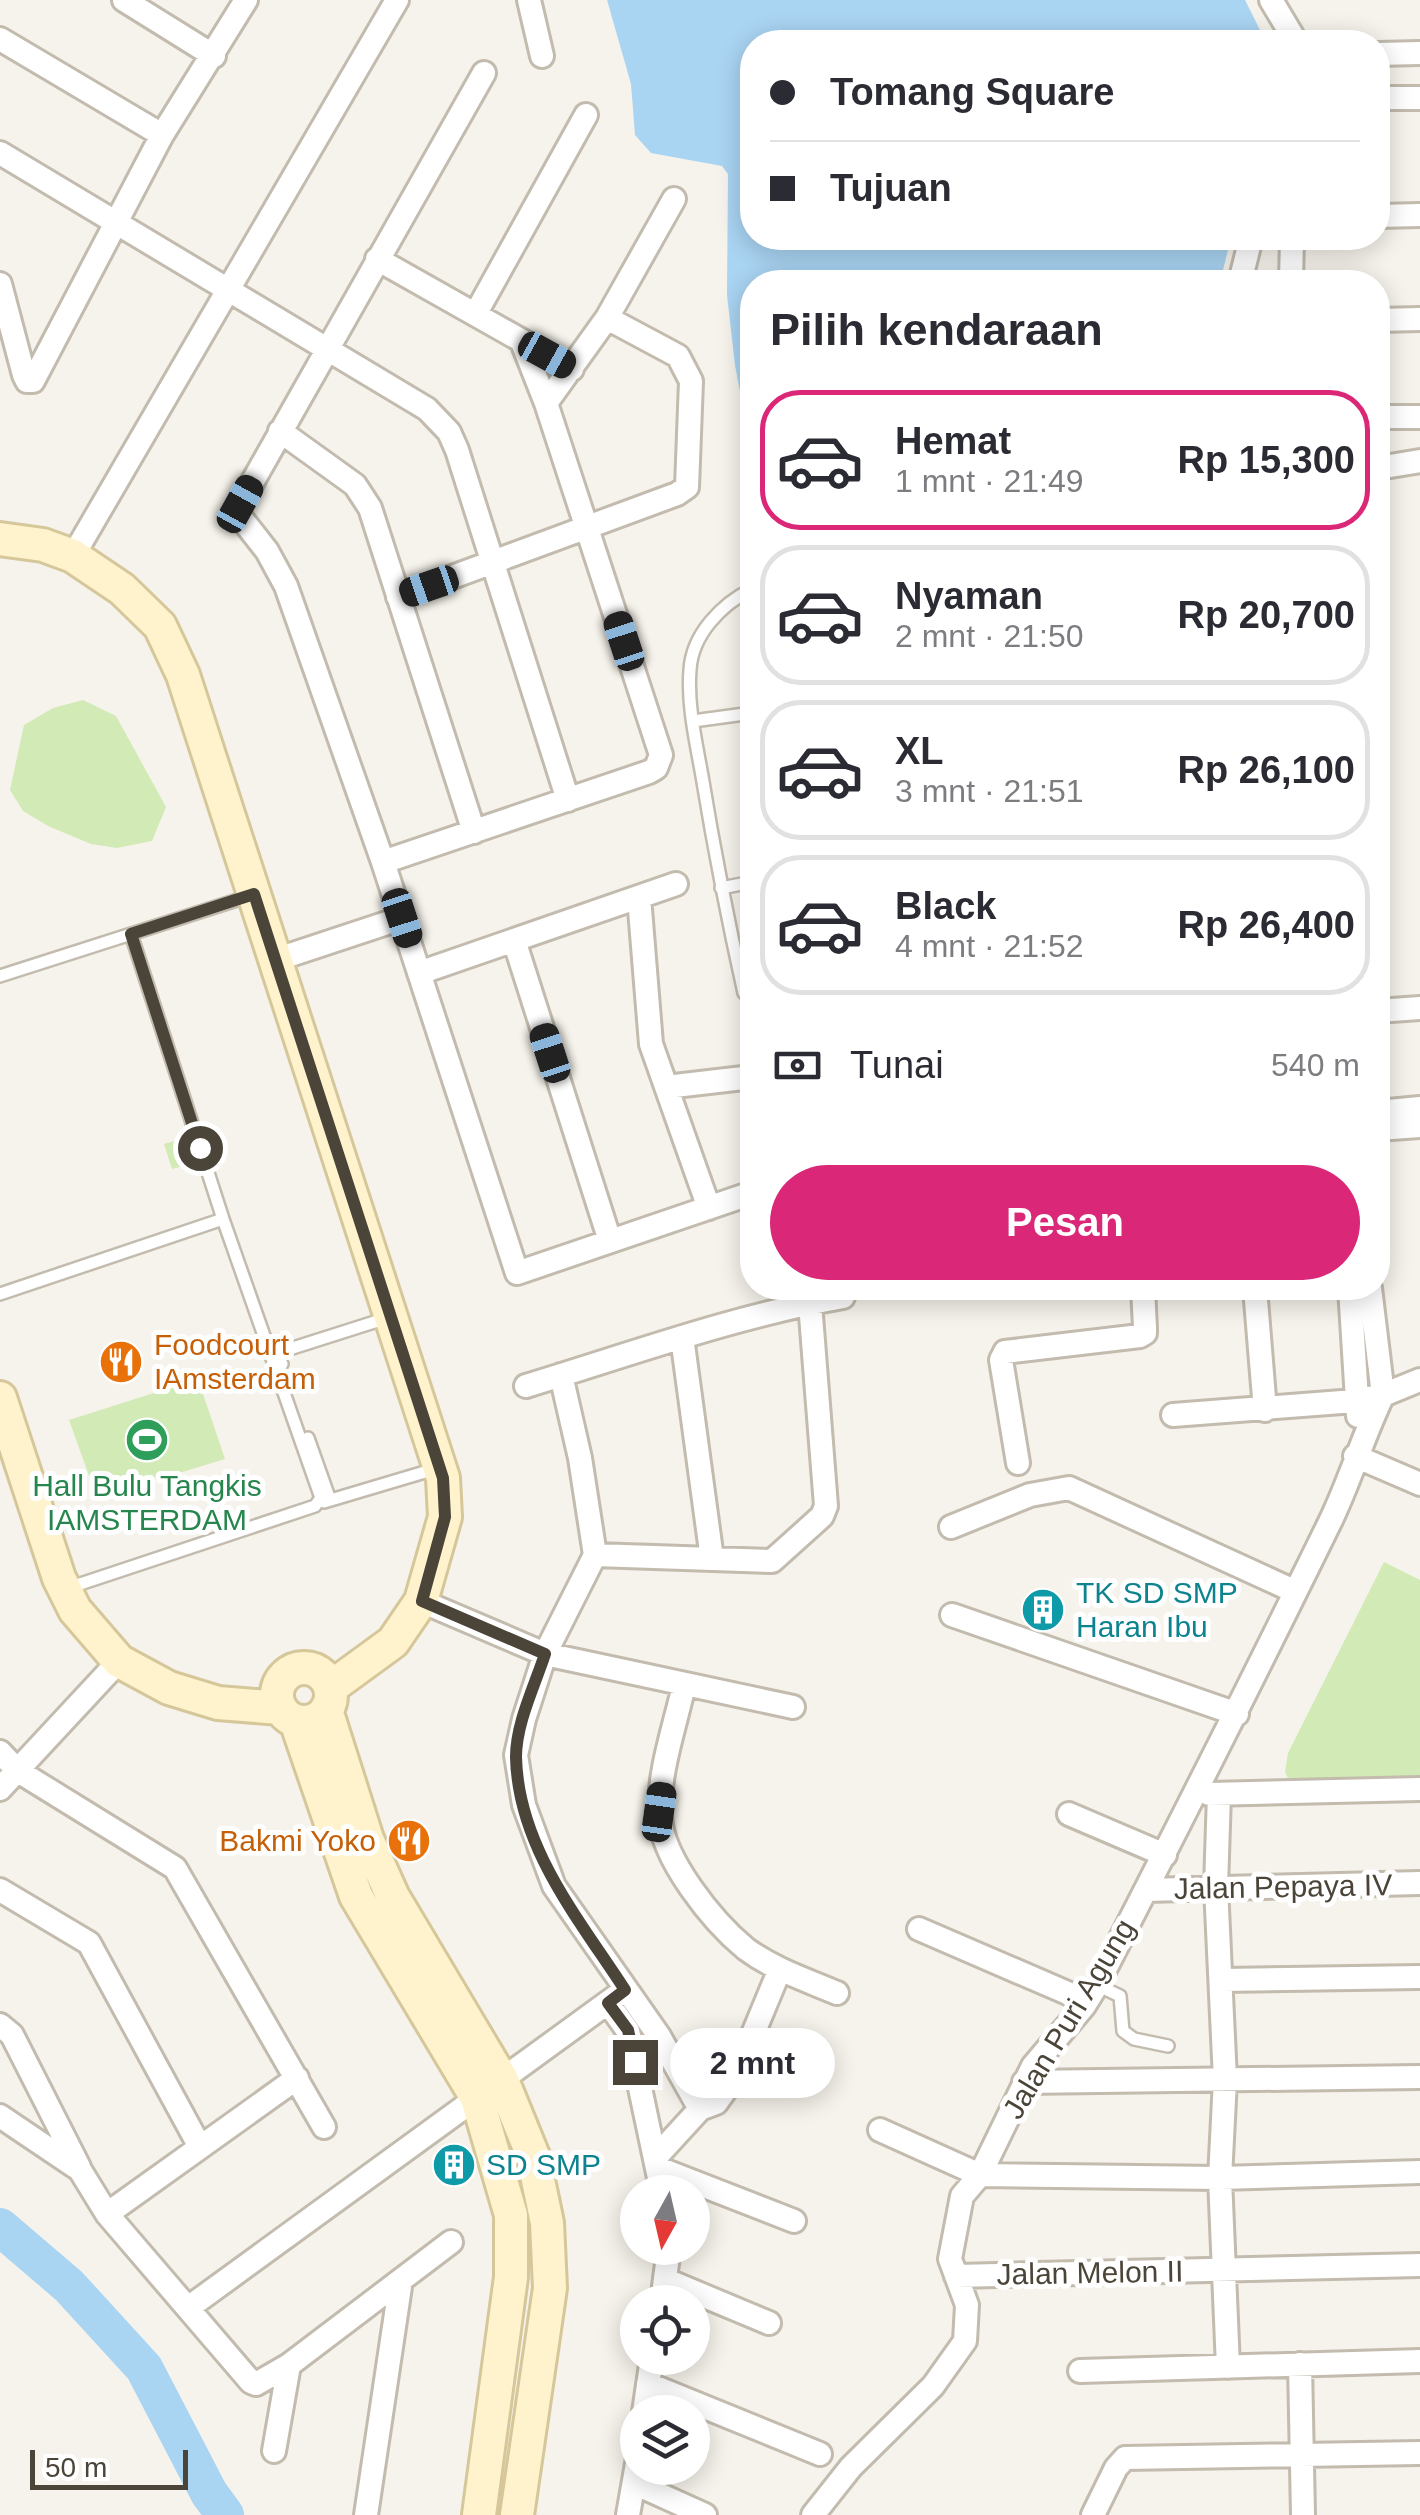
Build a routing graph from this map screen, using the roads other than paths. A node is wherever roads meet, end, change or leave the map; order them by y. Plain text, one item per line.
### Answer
1 (125, 0) edge
2 (246, 0) edge
3 (397, 0) edge
4 (529, 0) edge
5 (1271, 0) edge
6 (1289, 30) edge
7 (0, 39) edge
8 (1420, 53) edge
9 (1390, 54) edge
10 (214, 56) junction
11 (542, 56) dead end
12 (484, 73) dead end
13 (1390, 98) edge
14 (1420, 98) edge
15 (586, 115) dead end
16 (162, 136) junction
17 (0, 153) edge
18 (674, 199) dead end
19 (1420, 215) edge
20 (1390, 216) edge
21 (114, 223) junction
22 (377, 259) junction
23 (0, 284) edge
24 (228, 289) junction
25 (476, 313) junction
26 (608, 318) junction
27 (1420, 319) edge
28 (1390, 320) edge
29 (522, 342) junction
30 (327, 348) junction
31 (572, 368) junction
32 (546, 403) junction
33 (1390, 417) edge
34 (1420, 417) edge
35 (280, 432) junction
36 (1420, 461) edge
37 (1390, 466) edge
38 (588, 528) junction
39 (0, 540) edge
40 (73, 556) junction
41 (492, 564) junction
42 (740, 595) edge
43 (398, 597) junction
44 (740, 714) edge
45 (693, 722) junction
46 (568, 800) junction
47 (474, 832) junction
48 (382, 862) junction
49 (676, 884) dead end
50 (740, 884) edge
51 (720, 888) junction
52 (254, 894) junction
53 (639, 897) junction
54 (402, 918) junction
55 (131, 934) junction
56 (514, 940) junction
57 (276, 960) junction
58 (419, 973) junction
59 (0, 976) edge
60 (740, 976) edge
61 (1420, 1008) edge
62 (1390, 1009) edge
63 (740, 1078) edge
64 (666, 1087) junction
65 (1420, 1108) edge
66 (1390, 1111) edge
67 (1420, 1126) edge
68 (1390, 1128) edge
69 (740, 1197) edge
70 (709, 1208) junction
71 (223, 1219) junction
72 (610, 1241) junction
73 (0, 1294) edge
74 (830, 1300) edge
75 (1144, 1300) edge
76 (1256, 1300) edge
77 (1351, 1300) edge
78 (1371, 1300) edge
79 (810, 1303) junction
80 (391, 1317) junction
81 (682, 1338) junction
82 (560, 1376) junction
83 (1420, 1380) edge
84 (526, 1386) dead end
85 (1382, 1395) junction
86 (0, 1398) edge
87 (1355, 1401) junction
88 (1265, 1410) junction
89 (1173, 1415) dead end
90 (1359, 1447) junction
91 (1018, 1463) dead end
92 (440, 1468) junction
93 (1420, 1484) edge
94 (325, 1501) junction
95 (951, 1527) dead end
96 (595, 1555) junction
97 (712, 1560) junction
98 (65, 1589) junction
99 (1294, 1591) junction
100 (422, 1601) junction
101 (952, 1615) dead end
102 (545, 1654) junction
103 (119, 1662) junction
104 (684, 1685) junction
105 (308, 1707) junction
106 (793, 1707) dead end
107 (1237, 1714) junction
108 (0, 1752) edge
109 (18, 1771) junction
110 (1420, 1788) edge
111 (0, 1789) edge
112 (1208, 1794) junction
113 (1070, 1814) dead end
114 (1165, 1855) junction
115 (1420, 1883) edge
116 (1216, 1887) junction
117 (0, 1890) edge
118 (1146, 1890) junction
119 (919, 1929) dead end
120 (780, 1969) junction
121 (1420, 1977) edge
122 (1222, 1980) junction
123 (837, 1993) dead end
124 (1092, 1993) junction
125 (616, 1996) junction
126 (0, 2026) edge
127 (1168, 2046) dead end
128 (1420, 2077) edge
129 (296, 2078) junction
130 (1225, 2080) junction
131 (1024, 2082) junction
132 (489, 2089) junction
133 (700, 2110) junction
134 (0, 2116) edge
135 (324, 2127) dead end
136 (880, 2130) dead end
137 (200, 2147) junction
138 (657, 2163) junction
139 (80, 2170) junction
140 (1420, 2172) edge
141 (659, 2175) edge
142 (980, 2176) junction
143 (1220, 2178) junction
144 (107, 2214) junction
145 (794, 2221) dead end
146 (451, 2242) dead end
147 (1420, 2266) edge
148 (1225, 2270) junction
149 (956, 2276) junction
150 (401, 2280) junction
151 (710, 2305) edge
152 (188, 2308) junction
153 (769, 2324) dead end
154 (1420, 2361) edge
155 (1300, 2364) junction
156 (288, 2365) junction
157 (1228, 2367) junction
158 (1080, 2371) dead end
159 (649, 2375) edge
160 (648, 2384) junction
161 (646, 2395) edge
162 (274, 2450) dead end
163 (820, 2454) dead end
164 (1420, 2454) edge
165 (1302, 2457) junction
166 (633, 2485) edge
167 (640, 2485) edge
168 (366, 2515) edge
169 (479, 2515) edge
170 (517, 2515) edge
171 (628, 2515) edge
172 (705, 2515) edge
173 (813, 2515) edge
174 (1093, 2515) edge
175 (1303, 2515) edge

1 - 10 street
2 - 10 street
3 - 24 street
4 - 11 street
5 - 6 street
7 - 16 street
8 - 9 street
10 - 16 street
12 - 22 street
13 - 14 street
15 - 25 street
16 - 21 street
17 - 21 street
18 - 26 street
19 - 20 street
21 - 23 street
21 - 24 street
22 - 25 street
22 - 30 street
24 - 30 street
24 - 40 street
25 - 29 street
26 - 31 street
26 - 38 street
27 - 28 street
29 - 31 street
29 - 32 street
30 - 35 street
30 - 41 street
31 - 32 street
32 - 38 street
33 - 34 street
35 - 43 street
35 - 48 street
36 - 37 street
38 - 41 street
38 - 46 street
39 - 40 street
40 - 52 street
41 - 43 street
41 - 46 street
42 - 45 lane
43 - 47 street
44 - 45 lane
45 - 51 lane
46 - 47 street
47 - 48 street
48 - 54 street
49 - 53 street
50 - 51 lane
51 - 60 lane
52 - 55 lane
52 - 57 street
53 - 56 street
53 - 64 street
54 - 57 street
54 - 58 street
55 - 59 lane
55 - 71 lane
56 - 58 street
56 - 72 street
57 - 80 street
58 - 72 street
61 - 62 street
63 - 64 street
64 - 70 street
65 - 66 street
67 - 68 street
69 - 70 street
70 - 72 street
71 - 73 lane
71 - 94 lane
74 - 79 street
75 - 91 street
76 - 88 street
77 - 87 street
78 - 85 street
79 - 81 street
79 - 97 street
80 - 92 street
80 - 94 lane
81 - 82 street
81 - 97 street
82 - 84 street
82 - 96 street
83 - 85 street
85 - 87 street
85 - 90 street, Jalan Puri Agung
86 - 98 street
87 - 88 street
87 - 90 street
88 - 89 street
90 - 93 street
90 - 99 street, Jalan Puri Agung
92 - 94 lane
92 - 100 street
94 - 98 lane
95 - 99 street
96 - 97 street
96 - 102 street
98 - 103 street
99 - 107 street, Jalan Puri Agung
100 - 102 street
100 - 105 street
101 - 107 street
102 - 104 street
102 - 125 street
103 - 105 street
103 - 109 street
104 - 106 street
104 - 120 street
105 - 132 street
107 - 112 street, Jalan Puri Agung
108 - 109 street
109 - 111 street
109 - 129 street
110 - 112 street
112 - 114 street, Jalan Puri Agung
112 - 116 street
113 - 114 street
114 - 118 street, Jalan Puri Agung
115 - 116 street, Jalan Pepaya IV
116 - 118 street, Jalan Pepaya IV
116 - 122 street
117 - 137 street
118 - 124 street, Jalan Puri Agung
119 - 124 street
120 - 123 street
120 - 133 street
121 - 122 street
122 - 130 street
124 - 127 lane
124 - 131 street, Jalan Puri Agung
125 - 132 street
125 - 133 street
125 - 138 street
126 - 139 street
128 - 130 street
129 - 135 street
129 - 137 street
130 - 131 street
130 - 143 street
131 - 142 street, Jalan Puri Agung
132 - 152 street
132 - 169 street
132 - 170 street
133 - 138 street
134 - 139 street
136 - 142 street
137 - 144 street
138 - 141 street
138 - 145 street
139 - 144 street
140 - 143 street
142 - 143 street
142 - 149 street, Jalan Puri Agung
143 - 148 street
144 - 152 street
146 - 150 street
147 - 148 street, Jalan Melon II
148 - 149 street, Jalan Melon II
148 - 157 street
149 - 173 street, Jalan Puri Agung
150 - 156 street
150 - 168 street
151 - 153 street
152 - 156 street
154 - 155 street
155 - 157 street
155 - 165 street
156 - 162 street
157 - 158 street
159 - 160 street
160 - 161 street
160 - 163 street
164 - 165 street
165 - 174 street
165 - 175 street
166 - 171 street
167 - 172 street

